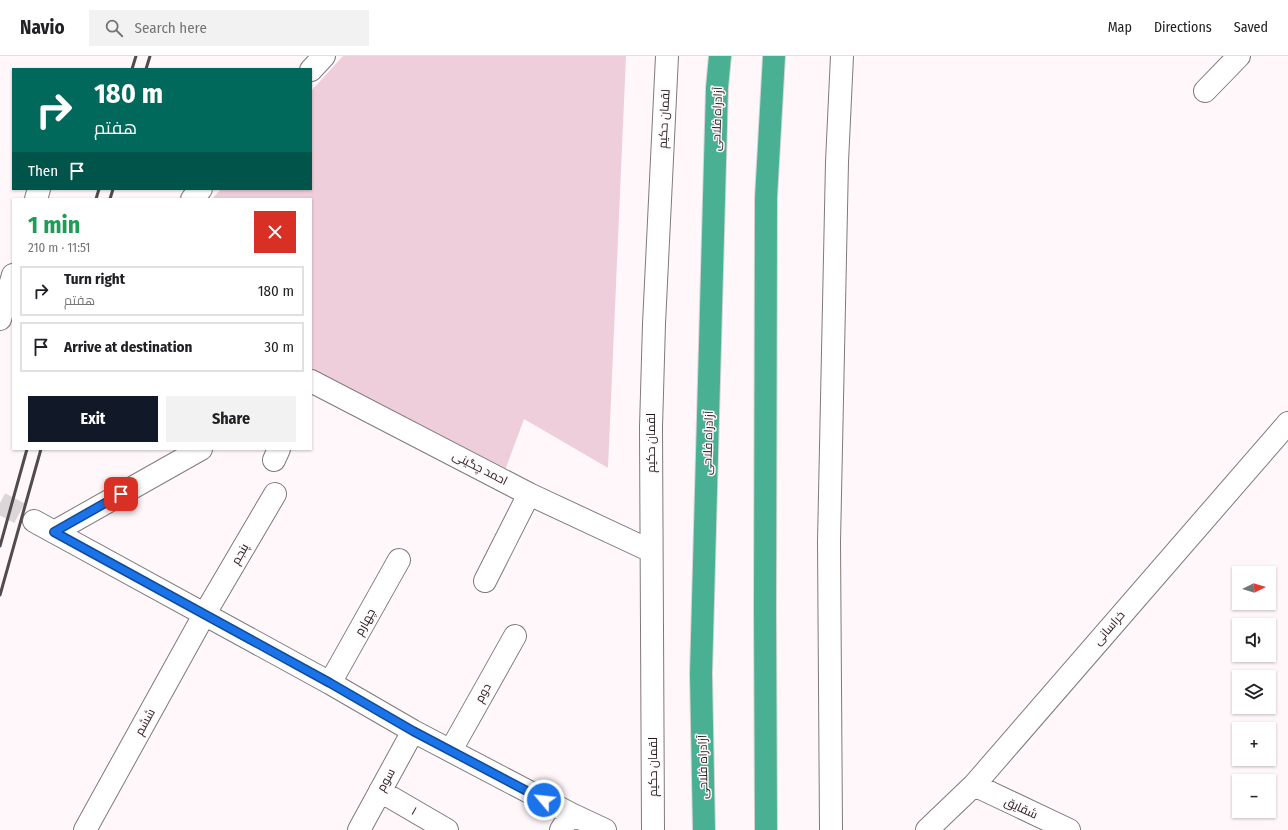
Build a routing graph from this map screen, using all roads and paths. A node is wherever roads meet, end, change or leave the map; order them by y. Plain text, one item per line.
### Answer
1 (324, 56) edge
2 (667, 56) edge
3 (720, 56) edge
4 (774, 56) edge
5 (842, 56) edge
6 (1239, 56) edge
7 (312, 69) edge
8 (1205, 91) dead end
9 (200, 190) edge
10 (193, 198) edge
11 (12, 278) edge
12 (0, 319) edge
13 (312, 383) edge
14 (1288, 423) edge
15 (199, 450) edge
16 (275, 494) dead end
17 (529, 494) junction
18 (34, 521) tunnel mouth
19 (54, 532) junction
20 (651, 552) junction
21 (399, 560) dead end
22 (485, 580) dead end
23 (204, 614) junction
24 (515, 636) dead end
25 (330, 683) junction
26 (413, 731) junction
27 (451, 750) junction
28 (974, 785) junction
29 (380, 791) junction
30 (566, 822) edge
31 (85, 830) edge
32 (359, 830) edge
33 (447, 830) edge
34 (605, 830) edge
35 (653, 830) edge
36 (704, 830) edge
37 (766, 830) edge
38 (830, 830) edge
39 (927, 830) edge
40 (1069, 830) edge

1 - 7 street
2 - 20 street, لقمان حکیم
3 - 36 highway, آزادراه فلاحی
4 - 37 highway
5 - 38 street
6 - 8 street
9 - 10 street
11 - 12 street
13 - 17 street, احمد چگینی
14 - 28 street, خراسانی
15 - 19 street
16 - 23 street, پنجم
17 - 20 street, احمد چگینی
17 - 22 street
18 - 19 street
19 - 23 street
20 - 35 street, لقمان حکیم
21 - 25 street, چهارم
23 - 25 street
23 - 31 street, ششم
24 - 27 street, دوم
25 - 26 street
26 - 27 street
26 - 29 street, سوم
27 - 30 street
28 - 39 street, خراسانی
28 - 40 street, شقایق
29 - 32 street, سوم
29 - 33 street, ۱
30 - 34 street

